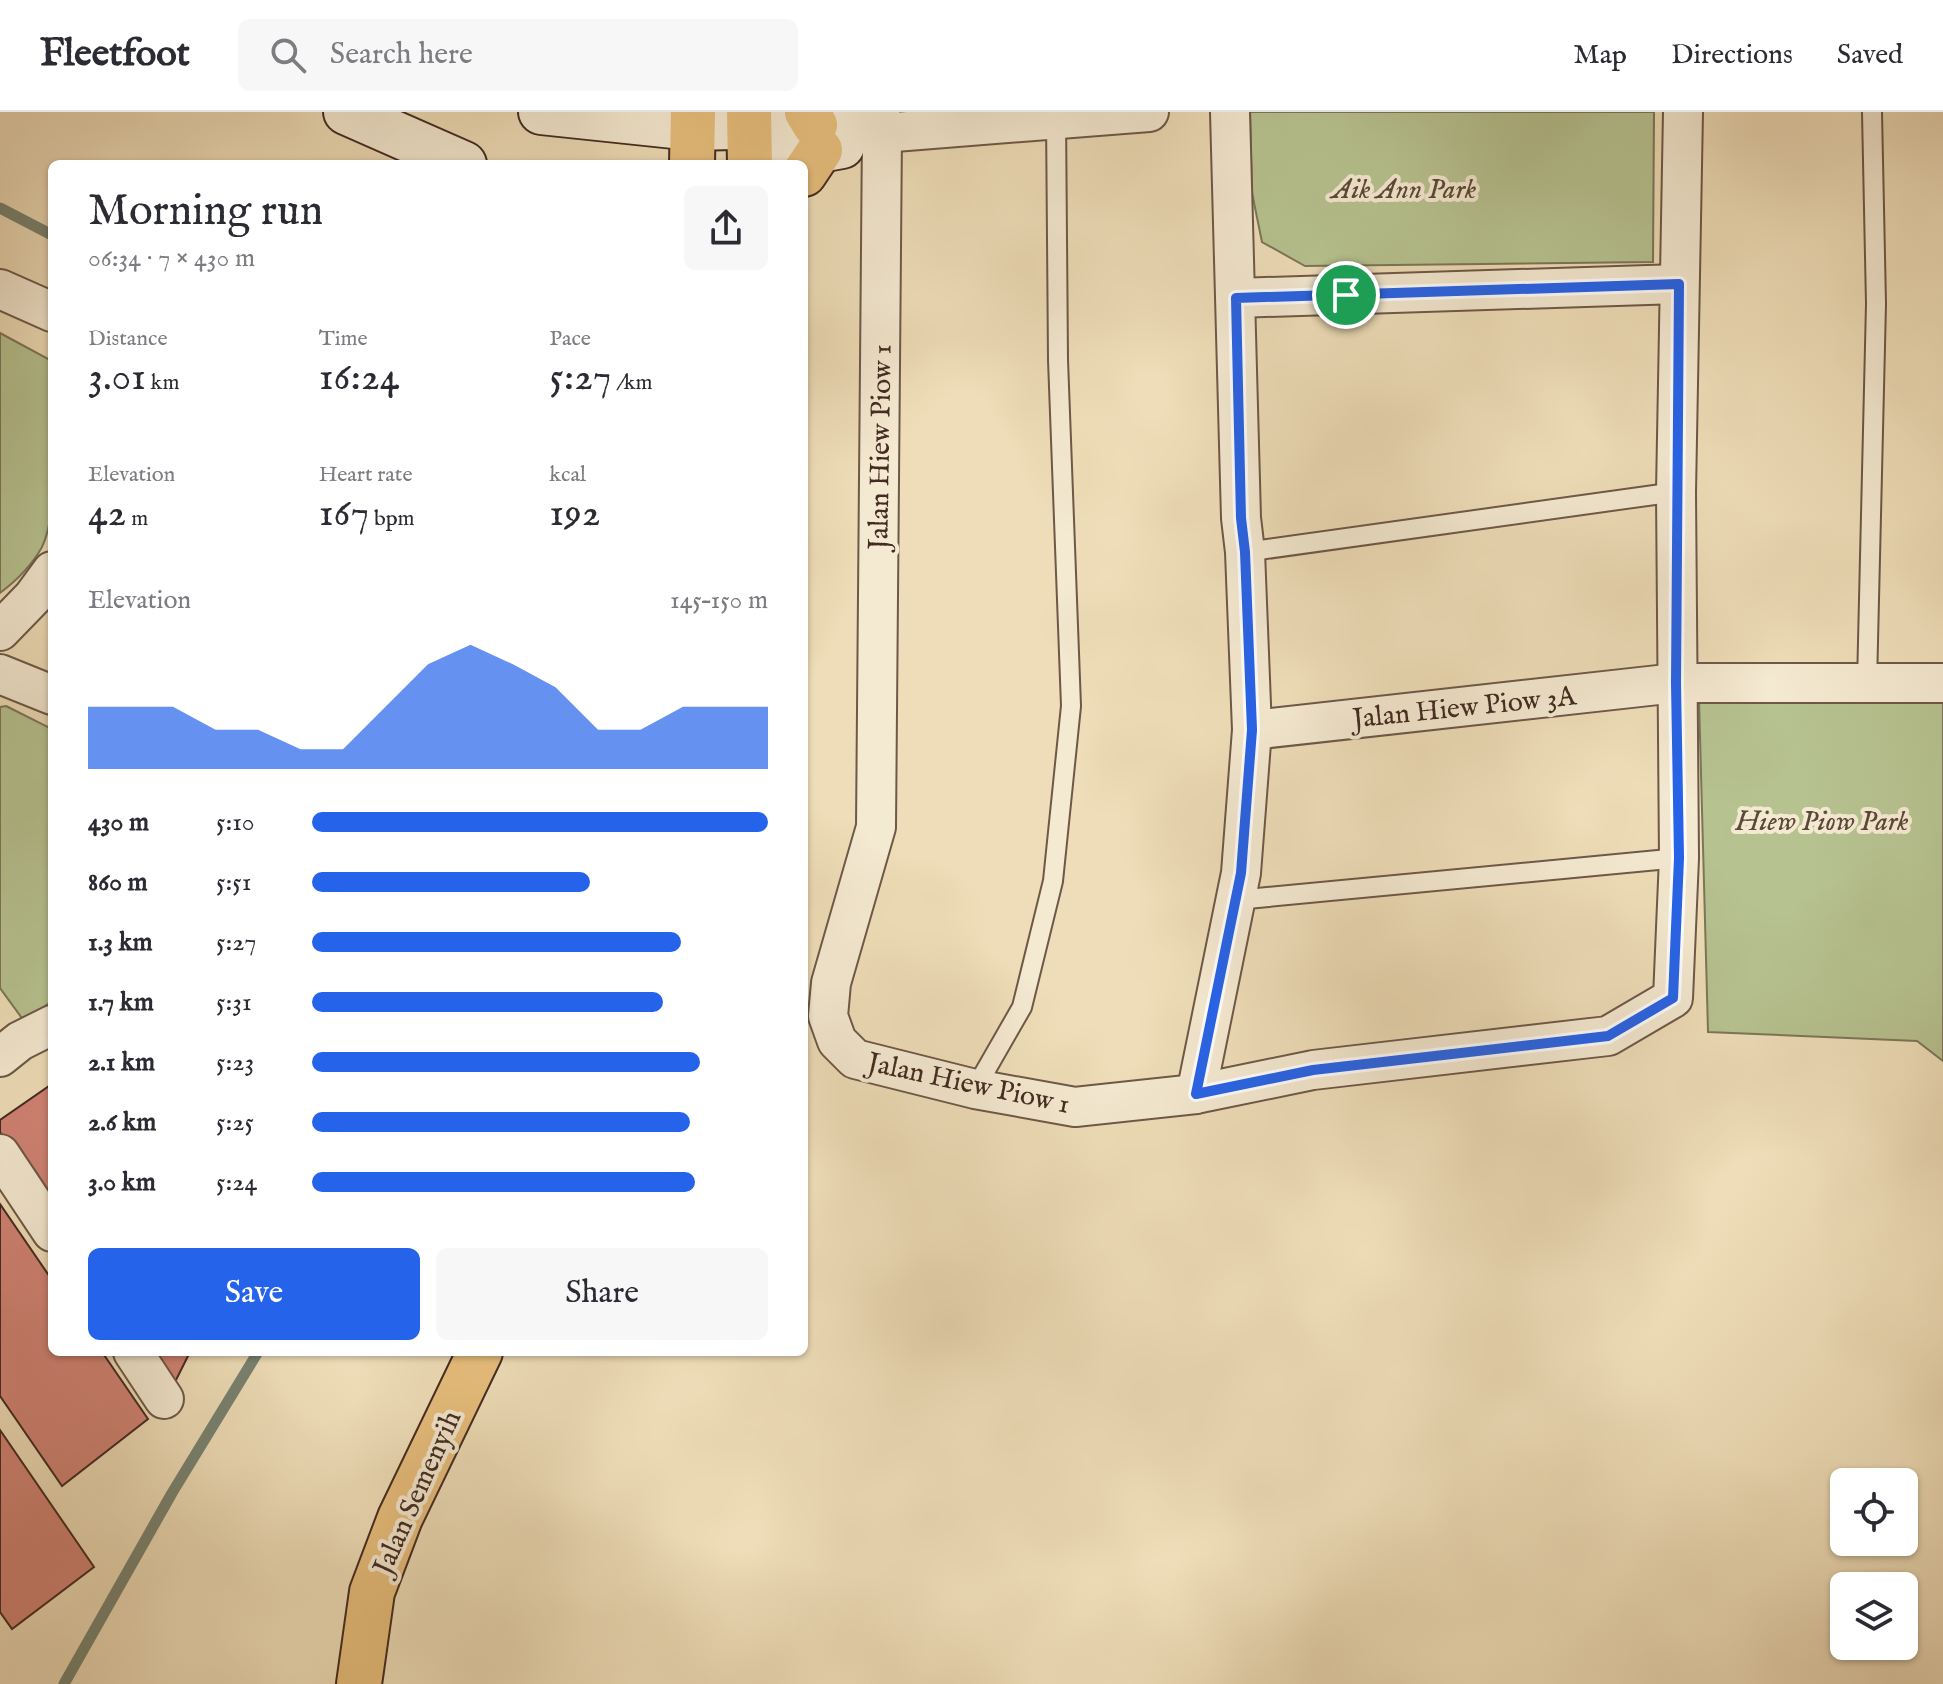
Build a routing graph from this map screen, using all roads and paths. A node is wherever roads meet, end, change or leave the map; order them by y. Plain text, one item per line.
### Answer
1 (346, 112) edge
2 (541, 112) edge
3 (1149, 112) edge
4 (1230, 112) edge
5 (1683, 112) edge
6 (1872, 112) edge
7 (1056, 116) edge
8 (881, 122) edge
9 (749, 134) edge
10 (692, 135) edge
11 (805, 145) edge
12 (455, 160) edge
13 (1679, 284) junction
14 (0, 289) edge
15 (1236, 298) junction
16 (48, 310) edge
17 (1676, 492) junction
18 (1245, 552) junction
19 (48, 576) edge
20 (0, 631) edge
21 (0, 674) edge
22 (1676, 683) junction
23 (1943, 683) edge
24 (1867, 684) junction
25 (48, 693) edge
26 (1252, 730) junction
27 (1679, 858) junction
28 (1236, 900) junction
29 (975, 1089) junction
30 (1196, 1094) junction
31 (0, 1154) edge
32 (48, 1226) edge
33 (136, 1356) edge
34 (478, 1356) edge
35 (164, 1399) dead end
36 (359, 1684) edge

1 - 12 street
2 - 10 street
3 - 7 street
4 - 15 street
5 - 13 street
6 - 24 lane
7 - 8 street
7 - 29 lane
8 - 11 street
8 - 29 street, Jalan Hiew Piow 1
9 - 10 street
9 - 11 street
13 - 15 street
13 - 17 street
14 - 16 street
15 - 18 street
17 - 18 lane
17 - 22 street
18 - 26 street
19 - 20 street
21 - 25 street
22 - 24 street, Jalan Hiew Piow 3A
22 - 26 street, Jalan Hiew Piow 3A
22 - 27 street
23 - 24 street, Jalan Hiew Piow 3A
26 - 28 street
27 - 28 lane
27 - 30 street, Jalan Hiew Piow 1
28 - 30 street
29 - 30 street, Jalan Hiew Piow 1
31 - 32 street
33 - 35 street
34 - 36 main road, Jalan Semenyih

